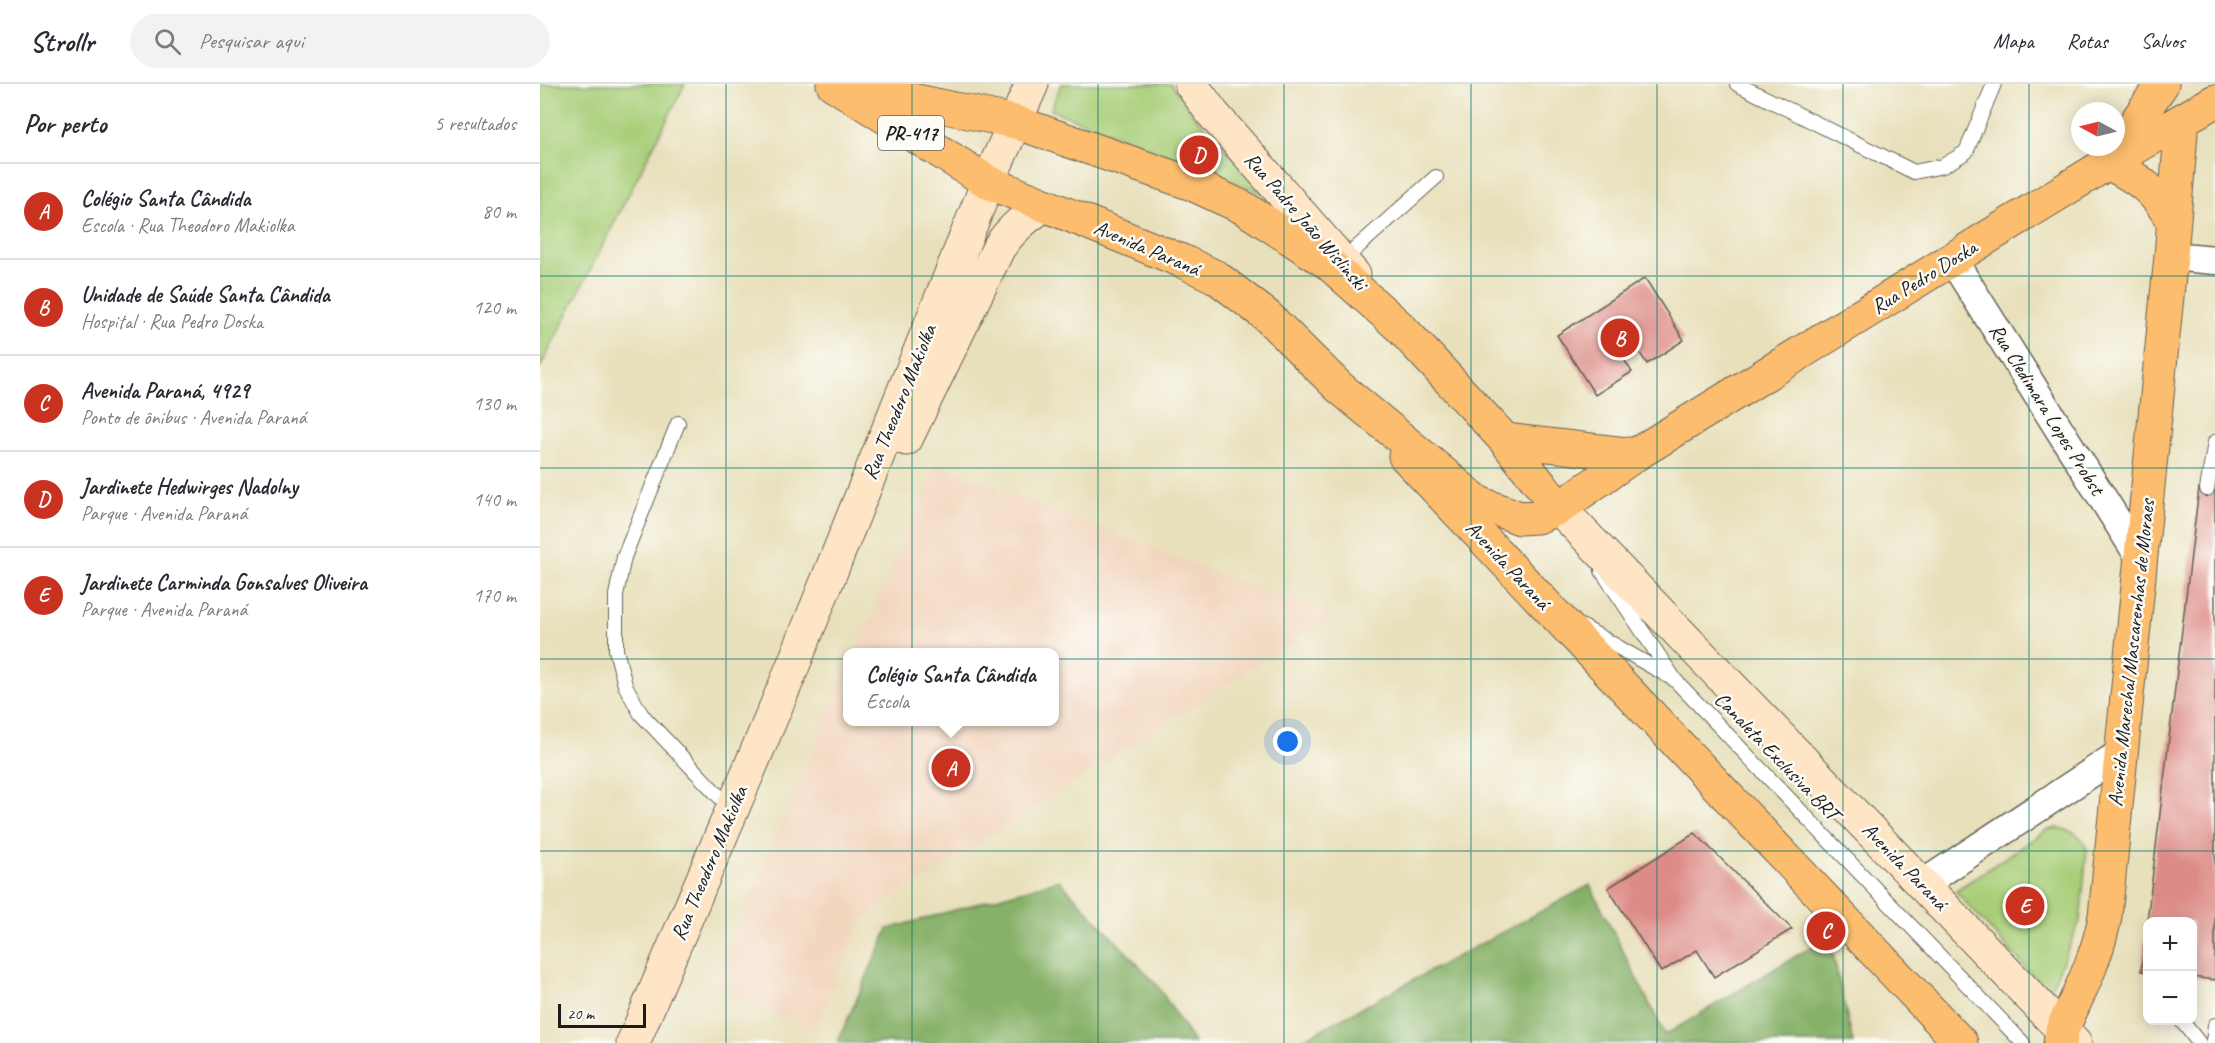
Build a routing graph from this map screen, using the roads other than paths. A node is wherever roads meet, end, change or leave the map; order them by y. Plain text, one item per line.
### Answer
1 (834, 84) edge
2 (1032, 84) edge
3 (1191, 84) edge
4 (1737, 84) edge
5 (1994, 84) edge
6 (2162, 84) edge
7 (2184, 84) edge
8 (2215, 101) edge
9 (2182, 120) junction
10 (1015, 122) junction
11 (2108, 163) junction
12 (1436, 177) dead end
13 (988, 182) junction
14 (1044, 205) junction
15 (2173, 222) junction
16 (2171, 256) junction
17 (1952, 260) junction
18 (1341, 261) junction
19 (2215, 261) edge
20 (1401, 328) junction
21 (1339, 387) junction
22 (678, 423) dead end
23 (2215, 442) edge
24 (1513, 450) junction
25 (1635, 455) junction
26 (2207, 489) dead end
27 (1559, 508) junction
28 (1512, 516) junction
29 (2141, 559) junction
30 (1546, 605) junction
31 (1675, 680) junction
32 (786, 682) junction
33 (2121, 753) junction
34 (732, 810) junction
35 (1923, 884) junction
36 (2185, 1025) edge
37 (2215, 1025) edge
38 (2066, 1039) edge
39 (633, 1043) edge
40 (1961, 1043) edge
41 (2023, 1043) edge
42 (2199, 1043) edge
43 (2213, 1043) edge

1 - 10 main road, PR-417
1 - 13 main road, PR-417
2 - 10 main road
3 - 18 main road, Rua Padre João Wislinski
4 - 5 lane
6 - 11 main road
7 - 9 main road, Avenida Marechal Mascarenhas de Moraes
8 - 9 main road, Rua Pedro Doska
9 - 11 main road, Rua Pedro Doska
9 - 15 main road, Avenida Marechal Mascarenhas de Moraes
10 - 13 main road, Rua Theodoro Makiolka
10 - 20 main road
11 - 15 main road
11 - 17 main road, Rua Pedro Doska
12 - 18 lane
13 - 14 main road, Avenida Paraná
13 - 32 main road, Rua Theodoro Makiolka
14 - 21 main road, Avenida Paraná
14 - 32 main road, Rua Theodoro Makiolka
15 - 16 main road, Avenida Marechal Mascarenhas de Moraes
16 - 19 street
16 - 29 main road, Avenida Marechal Mascarenhas de Moraes
17 - 25 main road, Rua Pedro Doska
17 - 29 street, Rua Cledimara Lopes Probst
18 - 20 main road, Rua Padre João Wislinski
20 - 24 main road
21 - 28 main road
21 - 30 main road, Avenida Paraná
22 - 34 lane
23 - 26 lane
24 - 25 main road
24 - 27 main road
24 - 28 main road
25 - 27 main road, Rua Pedro Doska
27 - 28 main road, Rua Pedro Doska
27 - 31 lane, Canaleta Exclusiva BRT
27 - 35 main road, Avenida Paraná
29 - 33 main road, Avenida Marechal Mascarenhas de Moraes
30 - 31 lane, Canaleta Exclusiva BRT
30 - 40 main road, Avenida Paraná
31 - 41 lane, Canaleta Exclusiva BRT
32 - 34 main road, Rua Theodoro Makiolka
33 - 35 street
33 - 38 main road, Avenida Marechal Mascarenhas de Moraes
34 - 39 main road, Rua Theodoro Makiolka
35 - 38 main road, Avenida Paraná
36 - 42 lane
37 - 43 lane

